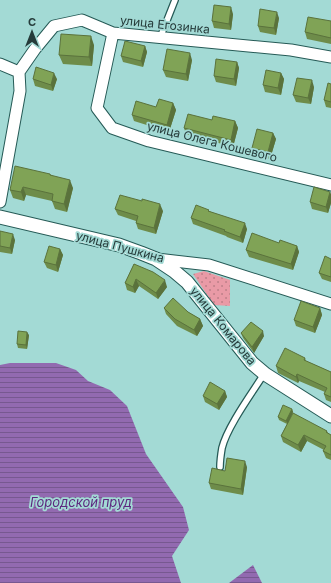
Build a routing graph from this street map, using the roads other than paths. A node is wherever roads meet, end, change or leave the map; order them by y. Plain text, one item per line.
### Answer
1 (175, 0) edge
2 (113, 33) junction
3 (160, 38) junction
4 (331, 57) edge
5 (0, 64) edge
6 (19, 72) junction
7 (331, 185) edge
8 (0, 202) edge
9 (0, 217) edge
10 (156, 259) junction
11 (331, 304) edge
12 (265, 374) junction
13 (331, 416) edge
14 (220, 467) dead end

1 - 3 lane
2 - 3 street, улица Егозинка
2 - 6 street, улица Егозинка
2 - 7 street, улица Олега Кошевого
3 - 4 street, улица Егозинка
5 - 6 street
6 - 8 street
9 - 10 street, улица Пушкина
10 - 11 street, улица Пушкина
10 - 12 street, улица Комарова
12 - 13 street, улица Комарова
12 - 14 lane

